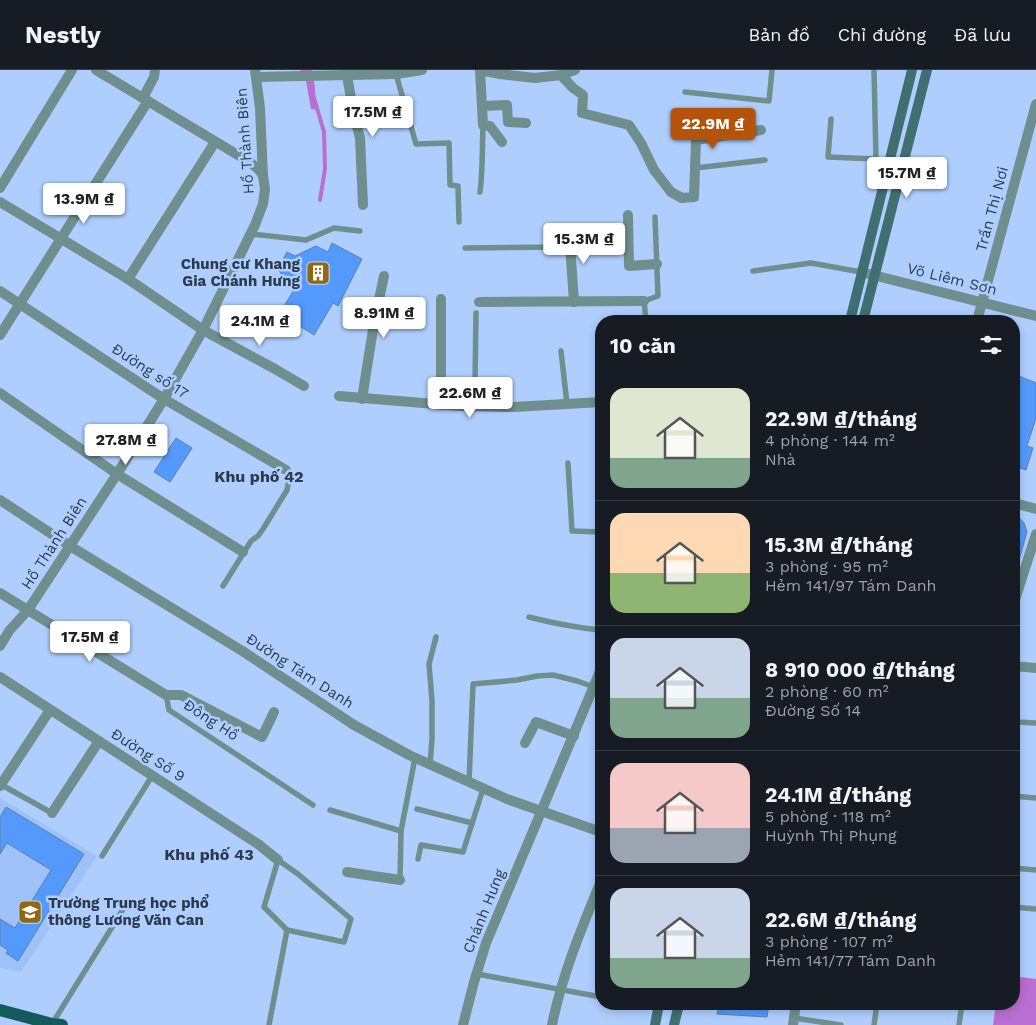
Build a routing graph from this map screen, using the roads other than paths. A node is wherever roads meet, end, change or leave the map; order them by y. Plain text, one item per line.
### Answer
1 (72, 70) edge
2 (96, 70) edge
3 (155, 70) edge
4 (420, 70) edge
5 (480, 70) edge
6 (575, 70) edge
7 (772, 70) edge
8 (874, 70) edge
9 (912, 70) edge
10 (927, 70) edge
11 (255, 73) edge
12 (346, 73) edge
13 (396, 74) junction
14 (535, 74) edge
15 (562, 75) junction
16 (685, 92) dead end
17 (146, 100) junction
18 (1036, 104) edge
19 (482, 106) junction
20 (831, 119) dead end
21 (526, 123) dead end
22 (483, 125) junction
23 (762, 130) dead end
24 (215, 142) junction
25 (502, 142) dead end
26 (876, 159) junction
27 (765, 160) dead end
28 (695, 168) junction
29 (263, 176) junction
30 (0, 188) edge
31 (883, 189) junction
32 (480, 192) dead end
33 (0, 202) edge
34 (363, 204) dead end
35 (628, 215) dead end
36 (654, 217) dead end
37 (459, 222) dead end
38 (569, 230) dead end
39 (360, 231) dead end
40 (251, 234) junction
41 (61, 238) junction
42 (570, 247) junction
43 (465, 248) dead end
44 (657, 264) junction
45 (753, 270) dead end
46 (861, 272) junction
47 (875, 275) junction
48 (384, 276) dead end
49 (128, 279) junction
50 (0, 290) edge
51 (441, 299) dead end
52 (644, 301) junction
53 (479, 302) dead end
54 (574, 302) junction
55 (982, 302) junction
56 (20, 303) junction
57 (476, 313) dead end
58 (645, 315) edge
59 (851, 315) edge
60 (865, 315) edge
61 (979, 315) edge
62 (1036, 316) edge
63 (203, 330) junction
64 (0, 335) edge
65 (561, 351) dead end
66 (304, 386) dead end
67 (0, 393) edge
68 (339, 396) dead end
69 (164, 399) junction
70 (362, 399) junction
71 (595, 402) edge
72 (567, 404) junction
73 (441, 405) junction
74 (472, 406) junction
75 (568, 463) dead end
76 (286, 470) joint
77 (117, 474) junction
78 (0, 500) edge
79 (1020, 505) edge
80 (1036, 509) edge
81 (595, 532) edge
82 (1036, 534) edge
83 (70, 546) junction
84 (244, 552) junction
85 (1020, 584) edge
86 (223, 586) dead end
87 (0, 593) edge
88 (28, 610) junction
89 (529, 617) dead end
90 (595, 629) edge
91 (436, 637) dead end
92 (0, 646) edge
93 (1020, 667) edge
94 (1036, 668) edge
95 (0, 677) edge
96 (594, 687) joint
97 (166, 695) junction
98 (50, 710) junction
99 (274, 712) dead end
100 (1020, 722) edge
101 (1036, 723) edge
102 (574, 736) junction
103 (99, 741) junction
104 (526, 743) dead end
105 (416, 758) junction
106 (430, 765) junction
107 (152, 776) junction
108 (469, 782) junction
109 (0, 785) edge
110 (483, 789) junction
111 (1020, 797) edge
112 (1036, 798) edge
113 (313, 805) dead end
114 (417, 809) dead end
115 (330, 810) dead end
116 (542, 812) junction
117 (52, 813) joint
118 (472, 823) junction
119 (401, 830) junction
120 (595, 830) edge
121 (102, 856) dead end
122 (418, 859) dead end
123 (278, 860) junction
124 (1020, 869) edge
125 (1036, 870) edge
126 (347, 872) dead end
127 (400, 880) joint
128 (595, 895) edge
129 (127, 903) dead end
130 (1020, 908) edge
131 (1036, 909) edge
132 (287, 930) junction
133 (477, 974) junction
134 (561, 990) junction
135 (595, 995) edge
136 (0, 1010) edge
137 (658, 1010) edge
138 (678, 1010) edge
139 (876, 1010) edge
140 (961, 1010) edge
141 (793, 1021) edge
142 (57, 1024) edge
143 (269, 1025) edge
144 (463, 1025) edge
145 (552, 1025) edge
146 (654, 1025) edge
147 (674, 1025) edge
148 (841, 1025) edge
149 (874, 1025) edge
150 (959, 1025) edge

1 - 30 street
2 - 17 street
3 - 17 street
4 - 13 street
5 - 14 street
5 - 19 street
6 - 15 street
7 - 16 lane
8 - 26 lane
9 - 31 main road
10 - 47 main road
11 - 12 street
11 - 29 street, Hồ Thành Biên
12 - 13 street
12 - 34 street
13 - 37 lane
14 - 15 street
15 - 28 street
17 - 24 street
17 - 41 street
18 - 55 street, Trần Thị Nơi
19 - 21 street
19 - 22 street
20 - 26 lane
22 - 25 street
22 - 32 lane
23 - 28 street
24 - 29 street
24 - 49 street
26 - 31 lane
27 - 28 lane
29 - 40 street, Hồ Thành Biên
31 - 46 main road
33 - 41 street
35 - 44 street
36 - 44 lane
38 - 42 street
39 - 40 lane
40 - 63 street, Hồ Thành Biên
41 - 49 street
41 - 56 street
42 - 43 lane
42 - 54 street
44 - 52 lane
45 - 46 lane
46 - 47 street, Võ Liêm Sơn
46 - 59 main road
47 - 55 street, Võ Liêm Sơn
47 - 60 main road
48 - 70 street
49 - 63 street
50 - 56 street, Đường số 17
51 - 73 street
52 - 54 street
52 - 58 lane
53 - 54 street
55 - 61 street, Trần Thị Nơi
55 - 62 street, Võ Liêm Sơn
56 - 64 street
56 - 69 street, Đường số 17
57 - 74 lane
63 - 66 street
63 - 69 street, Hồ Thành Biên
65 - 72 lane
67 - 77 street
68 - 70 street
69 - 76 street, Đường số 17
69 - 77 street, Hồ Thành Biên
70 - 73 street
71 - 72 street
72 - 74 street
73 - 74 street
75 - 81 lane
76 - 84 lane
77 - 83 street, Hồ Thành Biên
77 - 84 street
78 - 83 street, Đường Tám Danh
79 - 80 street
82 - 85 street
83 - 88 street, Hồ Thành Biên
83 - 105 street, Đường Tám Danh
84 - 86 lane
87 - 88 street, Đông Hồ
88 - 92 street, Hồ Thành Biên
88 - 97 street, Đông Hồ
89 - 90 lane
91 - 106 lane
93 - 94 street
95 - 98 street, Đường Số 9
96 - 102 street, Chánh Hưng
96 - 108 lane
97 - 99 street
97 - 113 lane, Đông Hồ
98 - 103 street, Đường Số 9
98 - 109 street
100 - 101 lane
102 - 104 street
102 - 116 street, Chánh Hưng
103 - 107 street, Đường Số 9
103 - 117 street
105 - 106 street, Đường Tám Danh
105 - 119 lane
106 - 108 street, Đường Tám Danh
107 - 121 lane
107 - 123 street, Đường Số 9
108 - 110 street, Đường Tám Danh
109 - 117 lane
110 - 116 street, Đường Tám Danh
110 - 118 lane
111 - 112 lane
114 - 118 lane
115 - 119 lane
116 - 120 street, Đường Tám Danh
116 - 133 street, Chánh Hưng
118 - 122 lane
119 - 127 lane
123 - 132 lane
123 - 132 lane
124 - 125 lane
126 - 127 street
128 - 134 street
129 - 142 lane
130 - 131 lane
132 - 143 lane
133 - 134 lane
133 - 144 street, Chánh Hưng
134 - 135 lane
134 - 145 street
136 - 142 main road
137 - 146 main road
138 - 147 main road
139 - 149 lane
140 - 150 lane
141 - 148 lane

